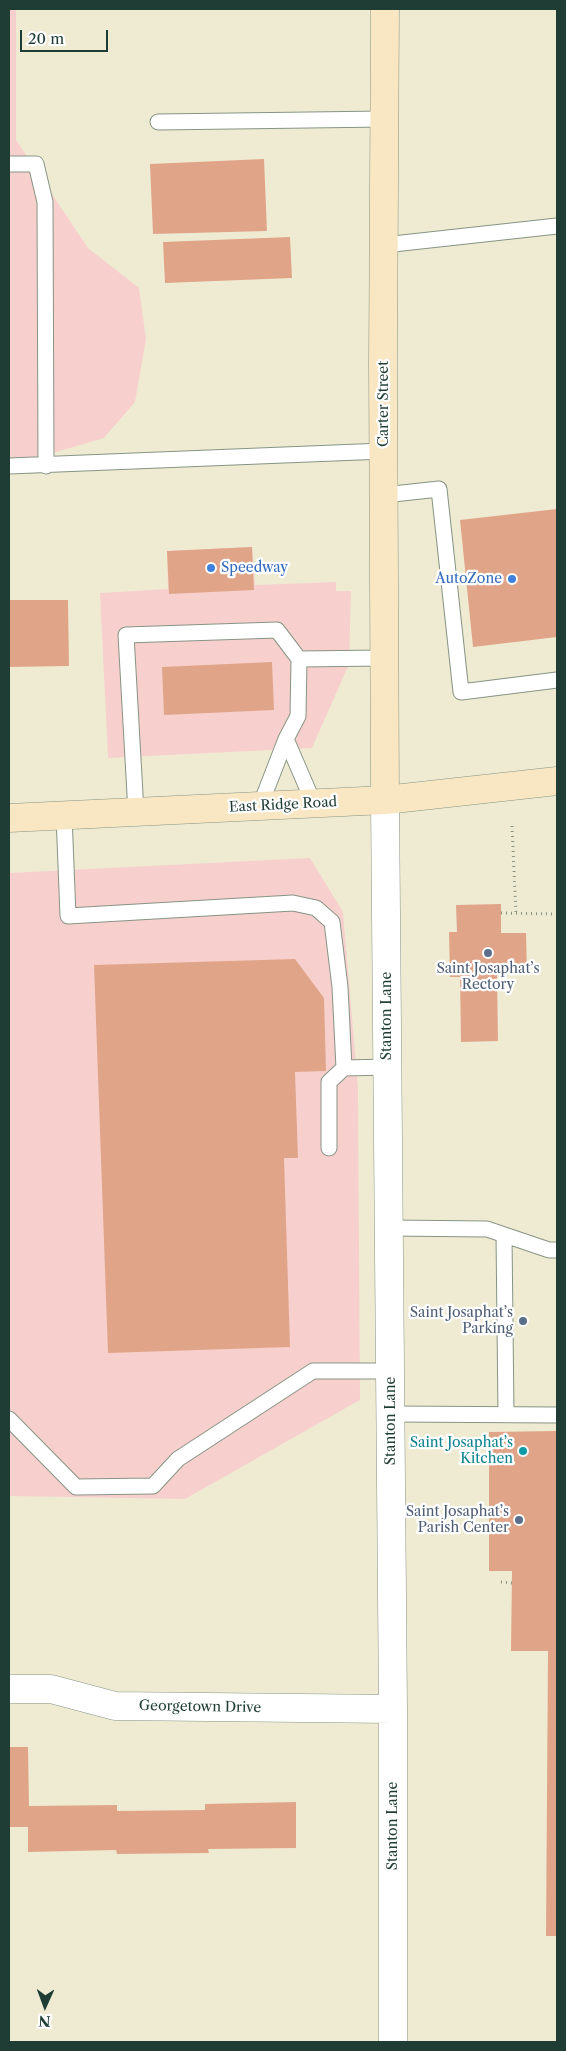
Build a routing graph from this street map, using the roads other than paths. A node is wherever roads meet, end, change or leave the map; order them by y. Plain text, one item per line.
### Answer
1 (385, 9) edge
2 (384, 119) junction
3 (158, 122) dead end
4 (9, 164) edge
5 (557, 226) edge
6 (384, 245) junction
7 (384, 451) junction
8 (9, 466) edge
9 (46, 466) junction
10 (384, 495) junction
11 (299, 658) junction
12 (384, 658) junction
13 (557, 680) edge
14 (286, 739) junction
15 (557, 781) edge
16 (385, 800) junction
17 (314, 804) junction
18 (260, 806) junction
19 (136, 812) junction
20 (64, 815) junction
21 (9, 818) edge
22 (387, 1067) junction
23 (344, 1068) junction
24 (329, 1148) dead end
25 (389, 1228) junction
26 (504, 1234) junction
27 (557, 1250) edge
28 (390, 1371) junction
29 (390, 1414) junction
30 (506, 1414) junction
31 (557, 1415) edge
32 (9, 1419) edge
33 (9, 1689) edge
34 (393, 1709) junction
35 (393, 2042) edge

1 - 2 main road, Carter Street
2 - 3 lane
2 - 6 main road, Carter Street
4 - 9 lane
5 - 6 lane
6 - 7 main road, Carter Street
7 - 9 lane
7 - 10 main road, Carter Street
8 - 9 lane
10 - 12 main road, Carter Street
10 - 13 lane
11 - 12 lane
11 - 14 lane
11 - 19 lane
12 - 16 main road, Carter Street
14 - 17 lane
14 - 18 lane
15 - 16 main road, East Ridge Road
16 - 17 main road, East Ridge Road
16 - 22 street, Stanton Lane
17 - 18 main road, East Ridge Road
18 - 19 main road, East Ridge Road
19 - 20 main road, East Ridge Road
20 - 21 main road, East Ridge Road
20 - 23 lane
22 - 23 lane
22 - 25 street, Stanton Lane
23 - 24 lane
25 - 26 lane
25 - 28 street, Stanton Lane
26 - 27 lane
26 - 30 lane
28 - 29 street, Stanton Lane
28 - 32 lane
29 - 30 lane
29 - 34 street, Stanton Lane
30 - 31 lane
33 - 34 street, Georgetown Drive
34 - 35 street, Stanton Lane

